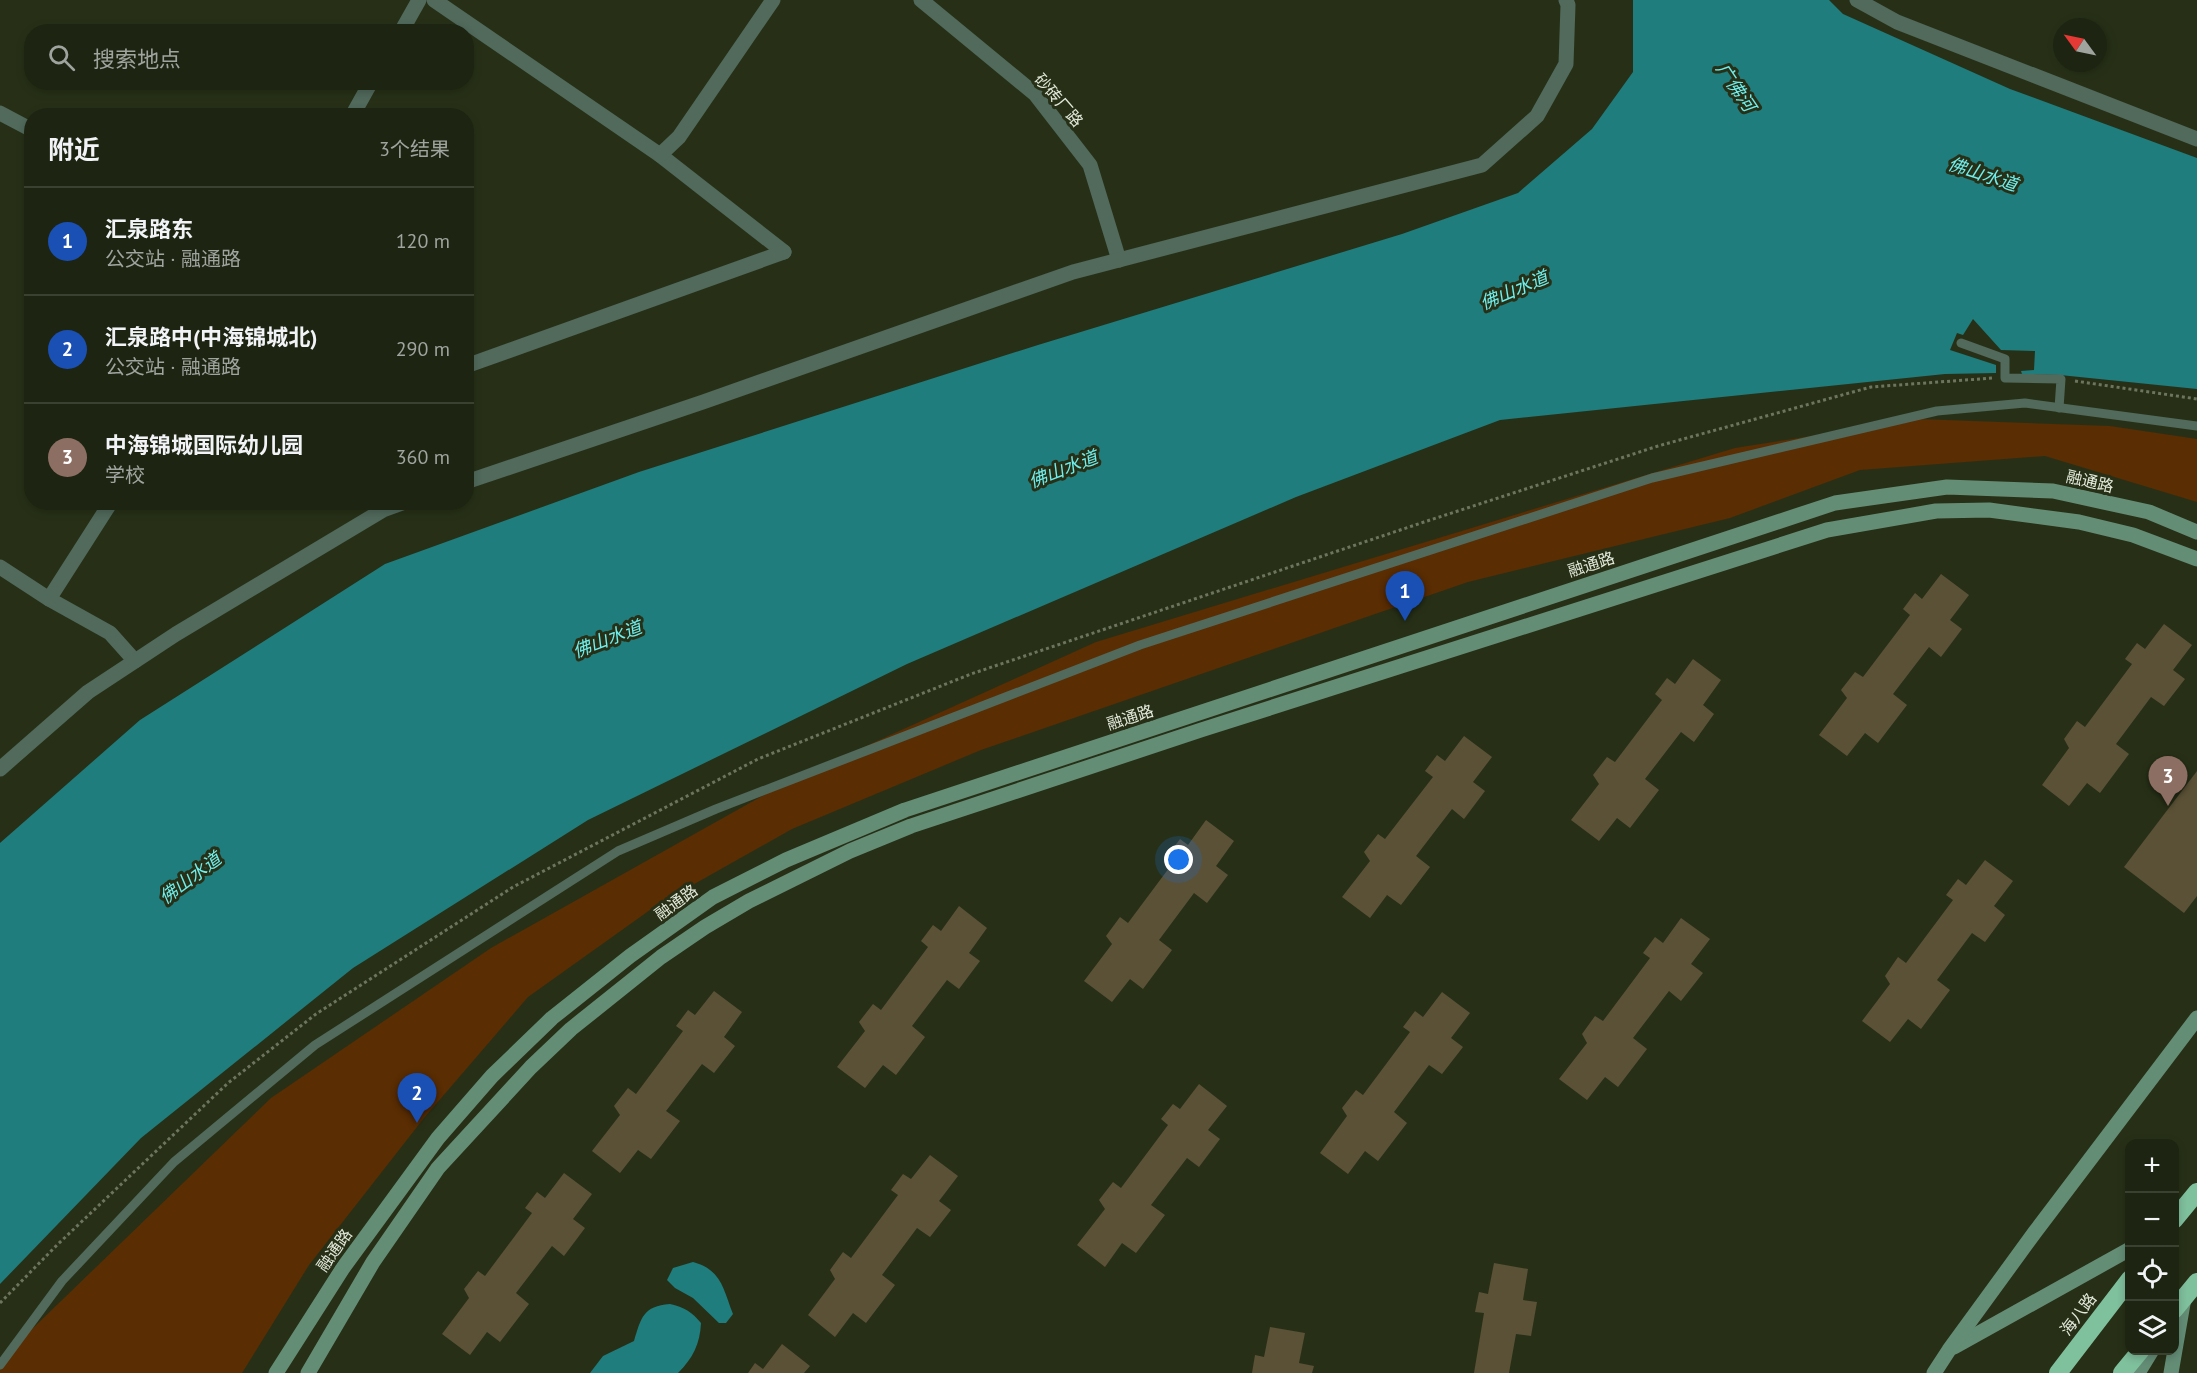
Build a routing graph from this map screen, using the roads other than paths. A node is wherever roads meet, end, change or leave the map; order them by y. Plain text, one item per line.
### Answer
1 (419, 0) edge
2 (434, 0) edge
3 (773, 0) edge
4 (921, 0) edge
5 (1566, 0) edge
6 (1857, 0) edge
7 (406, 24) edge
8 (469, 24) edge
9 (474, 27) edge
10 (367, 90) edge
11 (356, 108) edge
12 (0, 113) edge
13 (24, 126) edge
14 (2197, 139) edge
15 (660, 155) junction
16 (1119, 260) junction
17 (1961, 343) dead end
18 (474, 363) edge
19 (2058, 408) junction
20 (2197, 426) edge
21 (474, 479) edge
22 (106, 510) edge
23 (383, 510) edge
24 (2197, 532) edge
25 (2197, 558) edge
26 (0, 567) edge
27 (49, 599) junction
28 (135, 661) junction
29 (0, 769) edge
30 (2197, 1018) edge
31 (2197, 1192) edge
32 (2179, 1215) edge
33 (2125, 1252) edge
34 (2197, 1281) edge
35 (2125, 1286) edge
36 (2179, 1306) edge
37 (1949, 1350) junction
38 (2137, 1355) edge
39 (2149, 1355) edge
40 (2173, 1355) edge
41 (0, 1365) edge
42 (276, 1373) edge
43 (308, 1373) edge
44 (1934, 1373) edge
45 (2058, 1373) edge
46 (2122, 1373) edge
47 (2138, 1373) edge
48 (2171, 1373) edge

1 - 7 street
2 - 8 street
3 - 15 street
4 - 16 street, 砂砖厂路
5 - 16 street
6 - 14 street
9 - 15 street
10 - 11 street
12 - 13 street
15 - 18 street
16 - 21 street
17 - 19 lane
19 - 20 lane
19 - 41 lane
22 - 27 street
23 - 28 street
24 - 42 main road, 融通路
25 - 43 main road, 融通路
26 - 27 street
27 - 28 street
28 - 29 street
30 - 37 main road
31 - 32 highway
33 - 37 main road
34 - 36 highway
35 - 45 highway, 海八路
37 - 44 main road
38 - 46 highway
39 - 47 main road
40 - 48 main road

